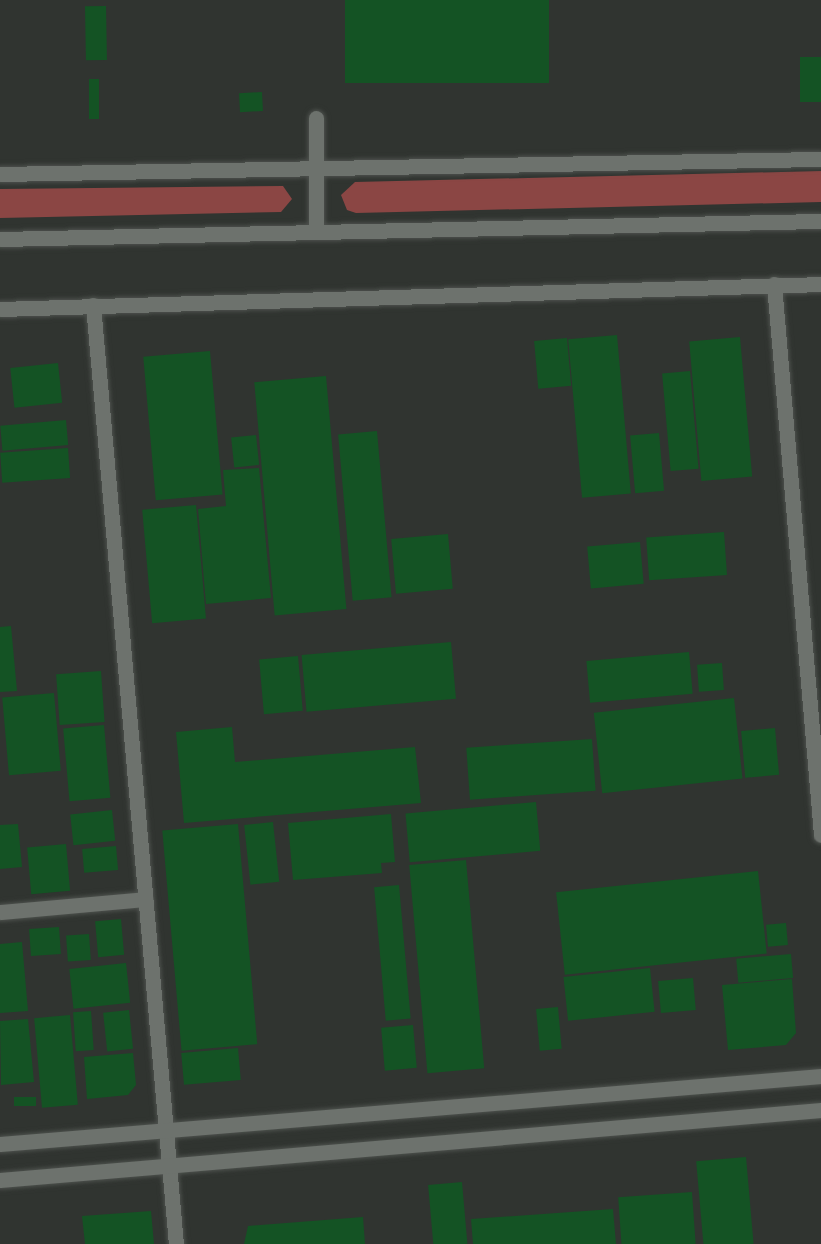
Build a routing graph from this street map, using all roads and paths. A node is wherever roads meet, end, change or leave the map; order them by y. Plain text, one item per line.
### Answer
1 (316, 118) dead end
2 (821, 159) edge
3 (316, 168) junction
4 (0, 174) edge
5 (821, 221) edge
6 (316, 232) junction
7 (0, 239) edge
8 (774, 284) junction
9 (821, 284) edge
10 (93, 305) junction
11 (0, 309) edge
12 (821, 835) edge
13 (145, 899) junction
14 (0, 912) edge
15 (821, 1076) edge
16 (821, 1110) edge
17 (165, 1130) junction
18 (0, 1144) edge
19 (169, 1165) junction
20 (0, 1180) edge
21 (176, 1244) edge

1 - 3 street
2 - 3 street
3 - 4 street
3 - 6 street
5 - 6 street
6 - 7 street
8 - 9 street
8 - 10 street
8 - 12 street
10 - 11 street
10 - 13 street
13 - 14 street
13 - 17 street
15 - 17 street
16 - 19 street
17 - 18 street
17 - 19 street
19 - 20 street
19 - 21 street

